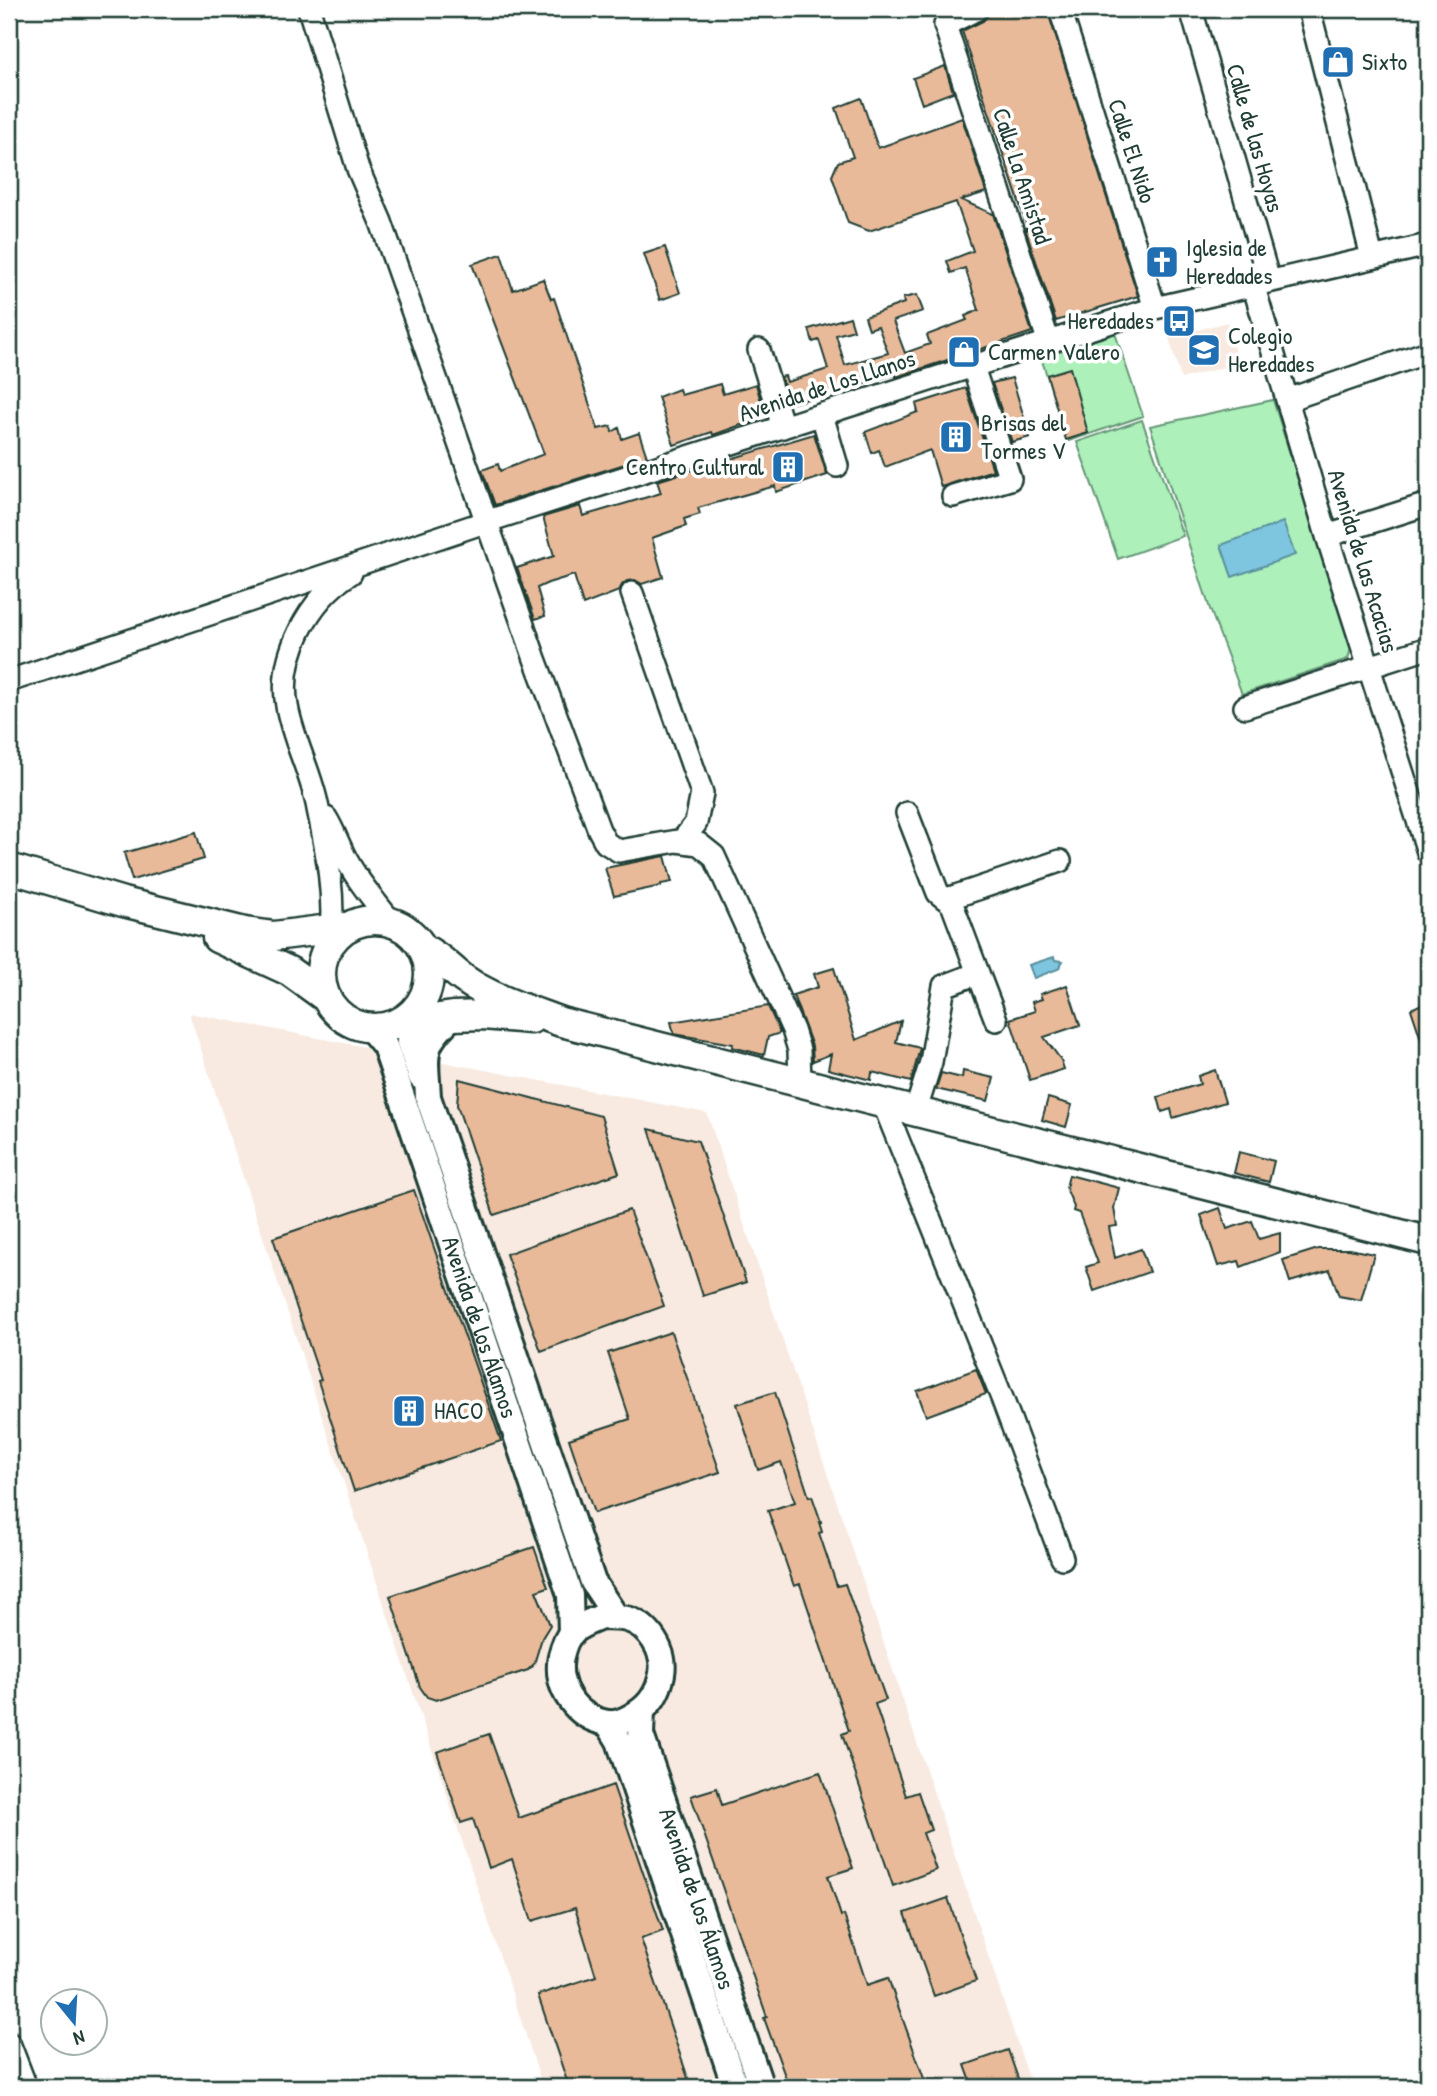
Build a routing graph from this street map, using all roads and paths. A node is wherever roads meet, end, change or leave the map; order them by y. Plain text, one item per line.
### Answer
1 (309, 9) edge
2 (977, 9) edge
3 (1060, 9) edge
4 (1191, 9) edge
5 (1309, 9) edge
6 (1428, 245) edge
7 (1372, 257) junction
8 (1261, 283) junction
9 (1155, 308) junction
10 (1049, 343) junction
11 (759, 350) dead end
12 (1428, 352) edge
13 (973, 367) junction
14 (1287, 400) junction
15 (822, 415) junction
16 (783, 427) junction
17 (837, 466) dead end
18 (953, 496) dead end
19 (1428, 504) edge
20 (488, 521) junction
21 (1326, 536) junction
22 (371, 561) junction
23 (632, 593) dead end
24 (1428, 649) edge
25 (1369, 667) junction
26 (9, 681) edge
27 (1245, 707) dead end
28 (318, 808) junction
29 (907, 813) dead end
30 (682, 841) junction
31 (1428, 852) edge
32 (1060, 861) dead end
33 (9, 868) edge
34 (330, 888) junction
35 (947, 899) junction
36 (122, 902) junction
37 (391, 922) junction
38 (336, 933) junction
39 (292, 934) junction
40 (424, 950) junction
41 (978, 973) junction
42 (325, 996) junction
43 (453, 1016) junction
44 (406, 1020) junction
45 (996, 1020) dead end
46 (561, 1022) junction
47 (370, 1028) junction
48 (800, 1083) junction
49 (428, 1097) junction
50 (884, 1105) junction
51 (915, 1112) junction
52 (1428, 1241) edge
53 (1062, 1558) dead end
54 (616, 1617) junction
55 (571, 1634) junction
56 (642, 1710) junction
57 (608, 1723) junction
58 (9, 2043) edge
59 (26, 2087) edge
60 (735, 2087) edge
61 (761, 2087) edge

1 - 20 street
2 - 10 street, Calle La Amistad
3 - 9 street, Calle El Nido
4 - 8 street, Calle de las Hoyas
5 - 7 street
6 - 7 street, Avenida de Los Llanos
7 - 8 street, Avenida de Los Llanos
8 - 9 street, Avenida de Los Llanos
8 - 14 street, Avenida de las Acacias
9 - 10 street, Avenida de Los Llanos
10 - 13 street, Avenida de Los Llanos
11 - 16 street
12 - 14 street
13 - 15 street, Avenida de Los Llanos
13 - 18 street
14 - 21 street, Avenida de las Acacias
15 - 16 street, Avenida de Los Llanos
15 - 17 street
16 - 20 street, Avenida de Los Llanos
19 - 21 street
20 - 22 street, Avenida de Los Llanos
20 - 30 street
21 - 25 street, Avenida de las Acacias
22 - 26 street
22 - 28 street
23 - 30 street
24 - 25 street
25 - 27 street
25 - 31 street, Avenida de las Acacias
28 - 34 street
28 - 37 street
29 - 35 street
30 - 48 street
32 - 35 street
33 - 36 main road
34 - 38 street
34 - 39 street
35 - 41 street
36 - 39 main road
36 - 42 main road
37 - 38 main road
37 - 40 main road
38 - 39 main road
38 - 42 main road
40 - 44 main road
40 - 46 main road
41 - 45 street
41 - 51 street
42 - 47 main road
43 - 44 main road
43 - 46 main road
43 - 49 street, Avenida de los Álamos
44 - 47 main road
44 - 49 street, Avenida de los Álamos
46 - 48 main road
47 - 55 street, Avenida de los Álamos
48 - 50 main road
49 - 54 street, Avenida de los Álamos
50 - 51 main road
50 - 53 street
51 - 52 main road
54 - 55 street
54 - 56 street
55 - 57 street
56 - 57 street
56 - 61 street, Avenida de los Álamos
57 - 60 street, Avenida de los Álamos
58 - 59 street

